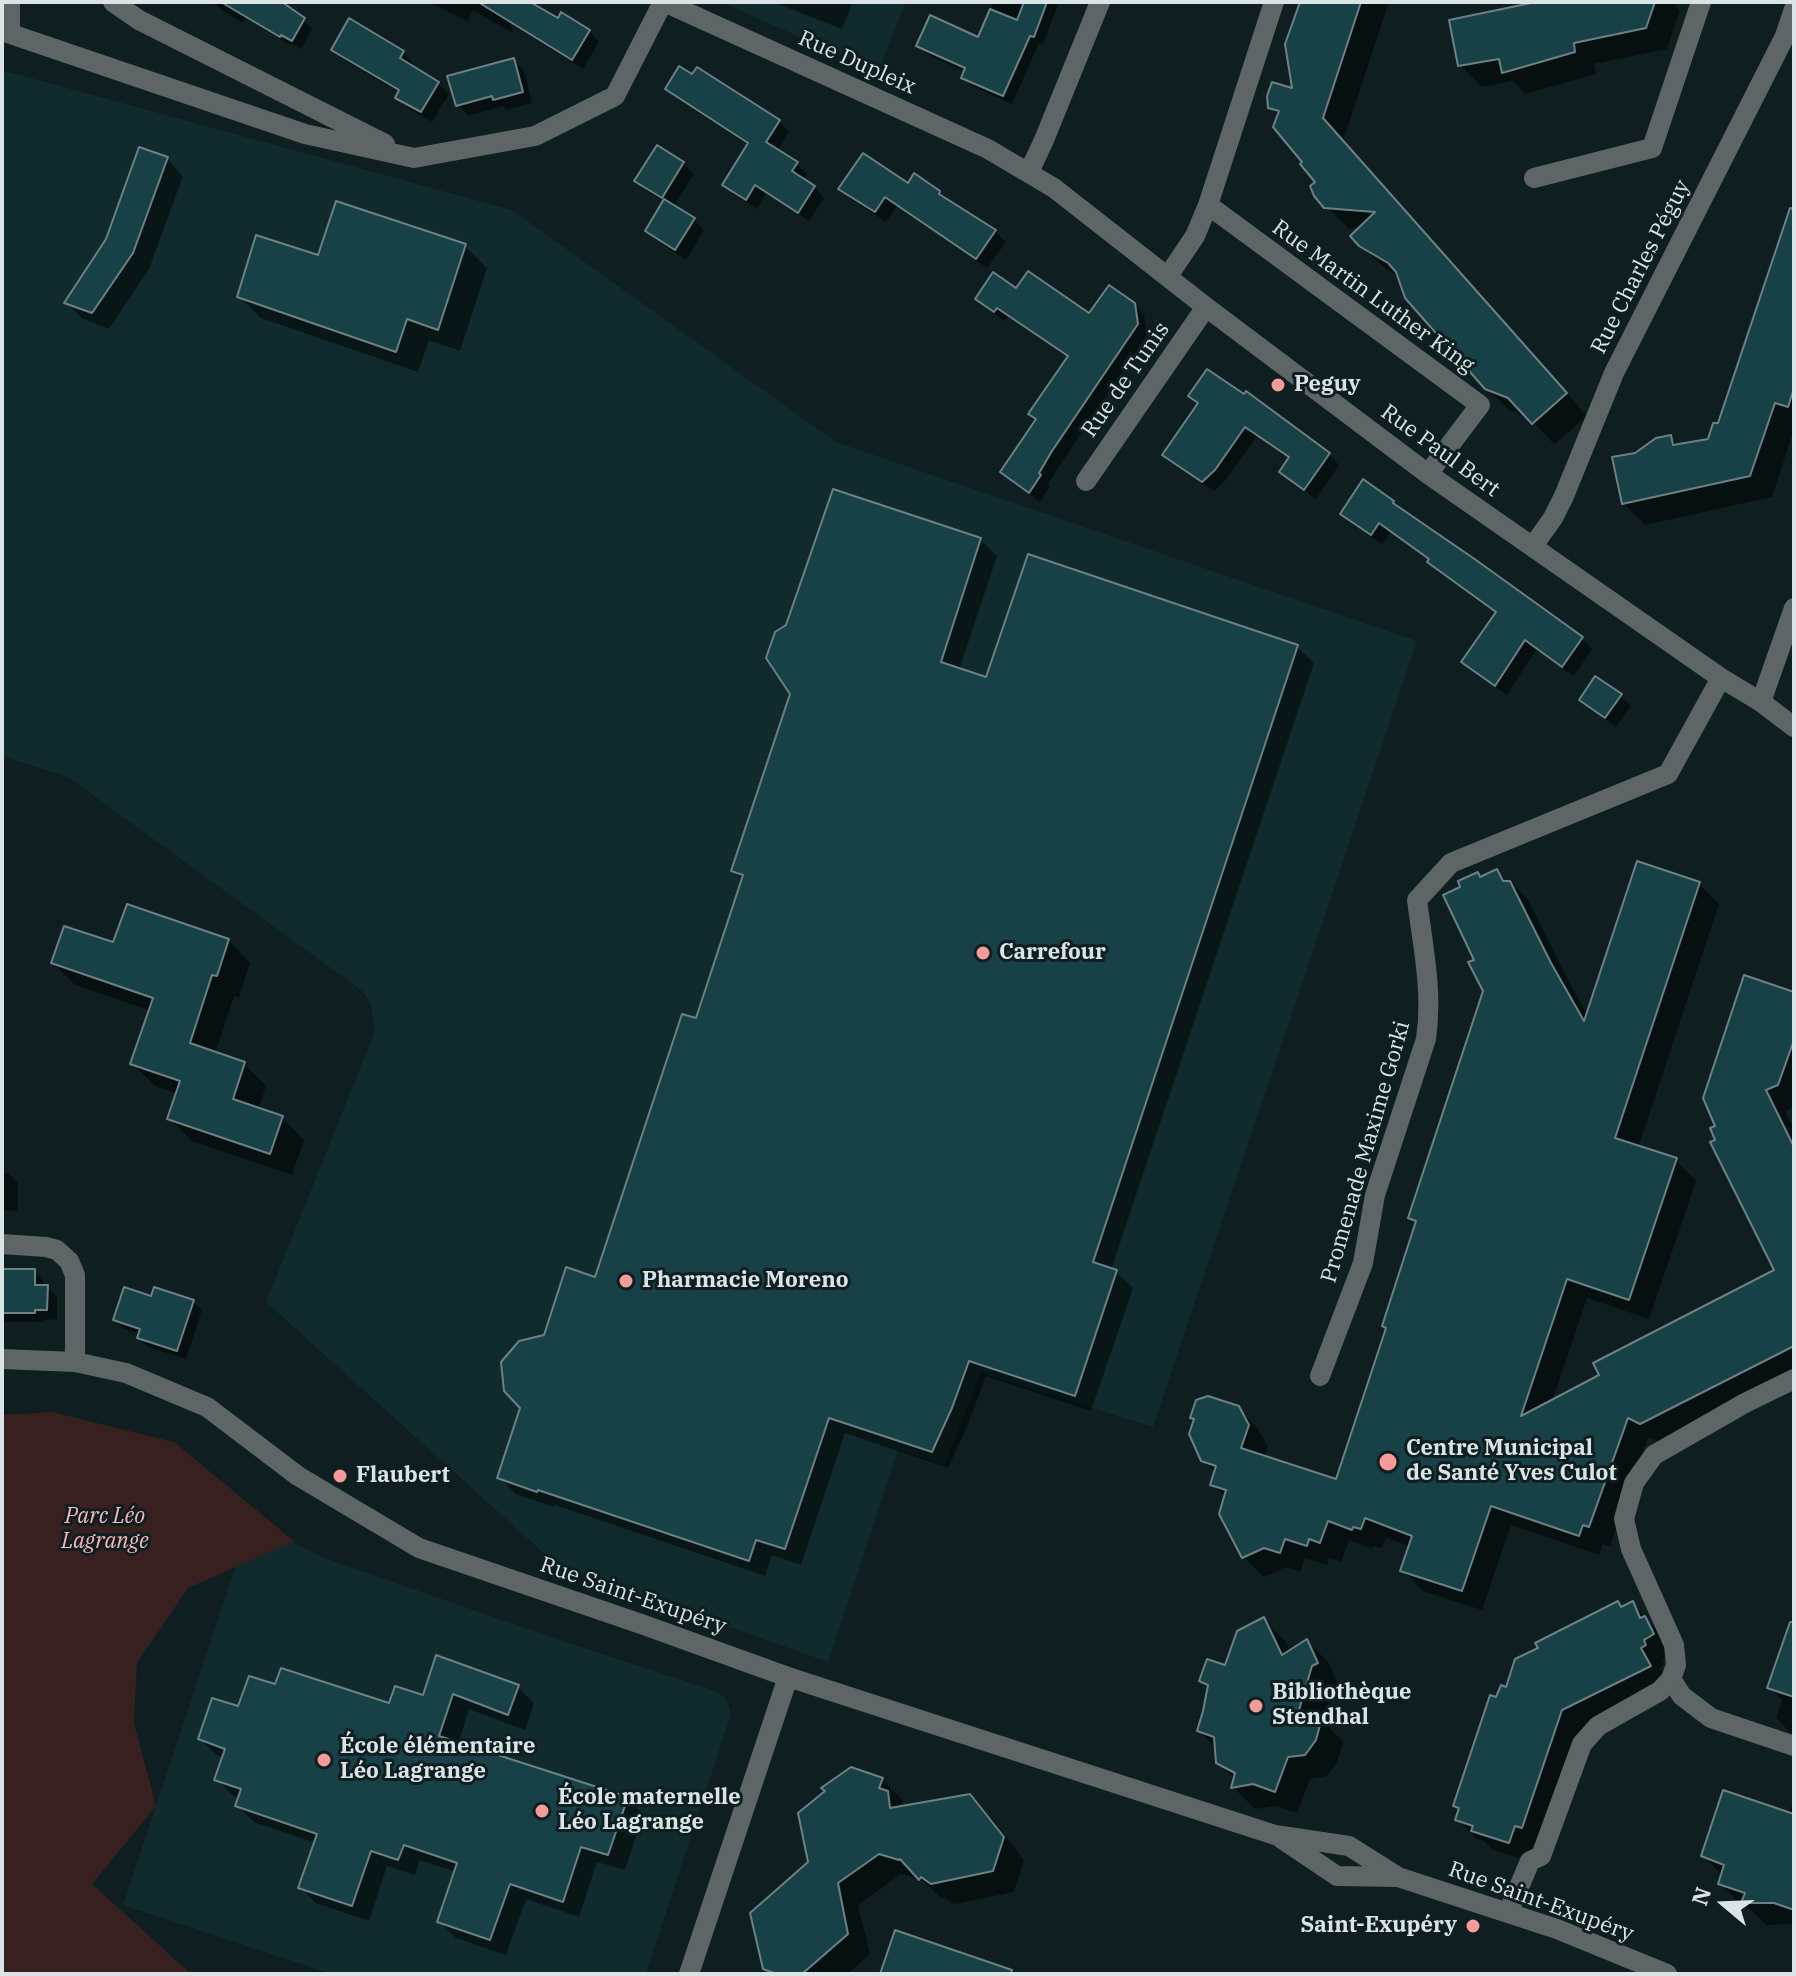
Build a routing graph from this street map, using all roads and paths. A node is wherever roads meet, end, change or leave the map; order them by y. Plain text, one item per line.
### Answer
1 (10, 2) edge
2 (113, 2) edge
3 (663, 2) edge
4 (1100, 2) edge
5 (1274, 2) edge
6 (1701, 2) edge
7 (1794, 9) edge
8 (6, 32) edge
9 (414, 158) junction
10 (1029, 172) junction
11 (1534, 178) dead end
12 (1208, 205) junction
13 (1168, 276) junction
14 (1206, 307) junction
15 (1428, 474) junction
16 (1086, 481) dead end
17 (1533, 546) junction
18 (1794, 608) edge
19 (1721, 678) junction
20 (1761, 702) junction
21 (1794, 727) edge
22 (2, 1244) edge
23 (2, 1359) edge
24 (75, 1362) junction
25 (1320, 1376) dead end
26 (1794, 1379) edge
27 (788, 1677) junction
28 (1671, 1679) junction
29 (1794, 1746) edge
30 (1275, 1835) junction
31 (1398, 1877) junction
32 (1508, 1913) junction
33 (689, 1974) edge
34 (1667, 1974) edge

1 - 8 street
2 - 9 street
3 - 9 street
3 - 10 street, Rue Dupleix
4 - 10 street
5 - 12 street
6 - 11 street
7 - 17 street, Rue Charles Péguy
8 - 9 street
10 - 13 street, Rue Paul Bert
12 - 13 street
12 - 15 street, Rue Martin Luther King
13 - 14 street, Rue Paul Bert
14 - 15 street, Rue Paul Bert
14 - 16 street, Rue de Tunis
15 - 17 street, Rue Paul Bert
17 - 19 street, Rue Paul Bert
18 - 20 street
19 - 20 street, Rue Paul Bert
19 - 25 street, Promenade Maxime Gorki
20 - 21 street, Rue Paul Bert
22 - 24 street
23 - 24 street, Rue Saint-Exupéry
24 - 27 street, Rue Saint-Exupéry
26 - 28 street
27 - 30 street, Rue Saint-Exupéry
27 - 33 street
28 - 29 street
28 - 32 street
30 - 31 street, Rue Saint-Exupéry
30 - 31 street, Rue Saint-Exupéry
31 - 32 street, Rue Saint-Exupéry
32 - 34 street, Rue Saint-Exupéry

